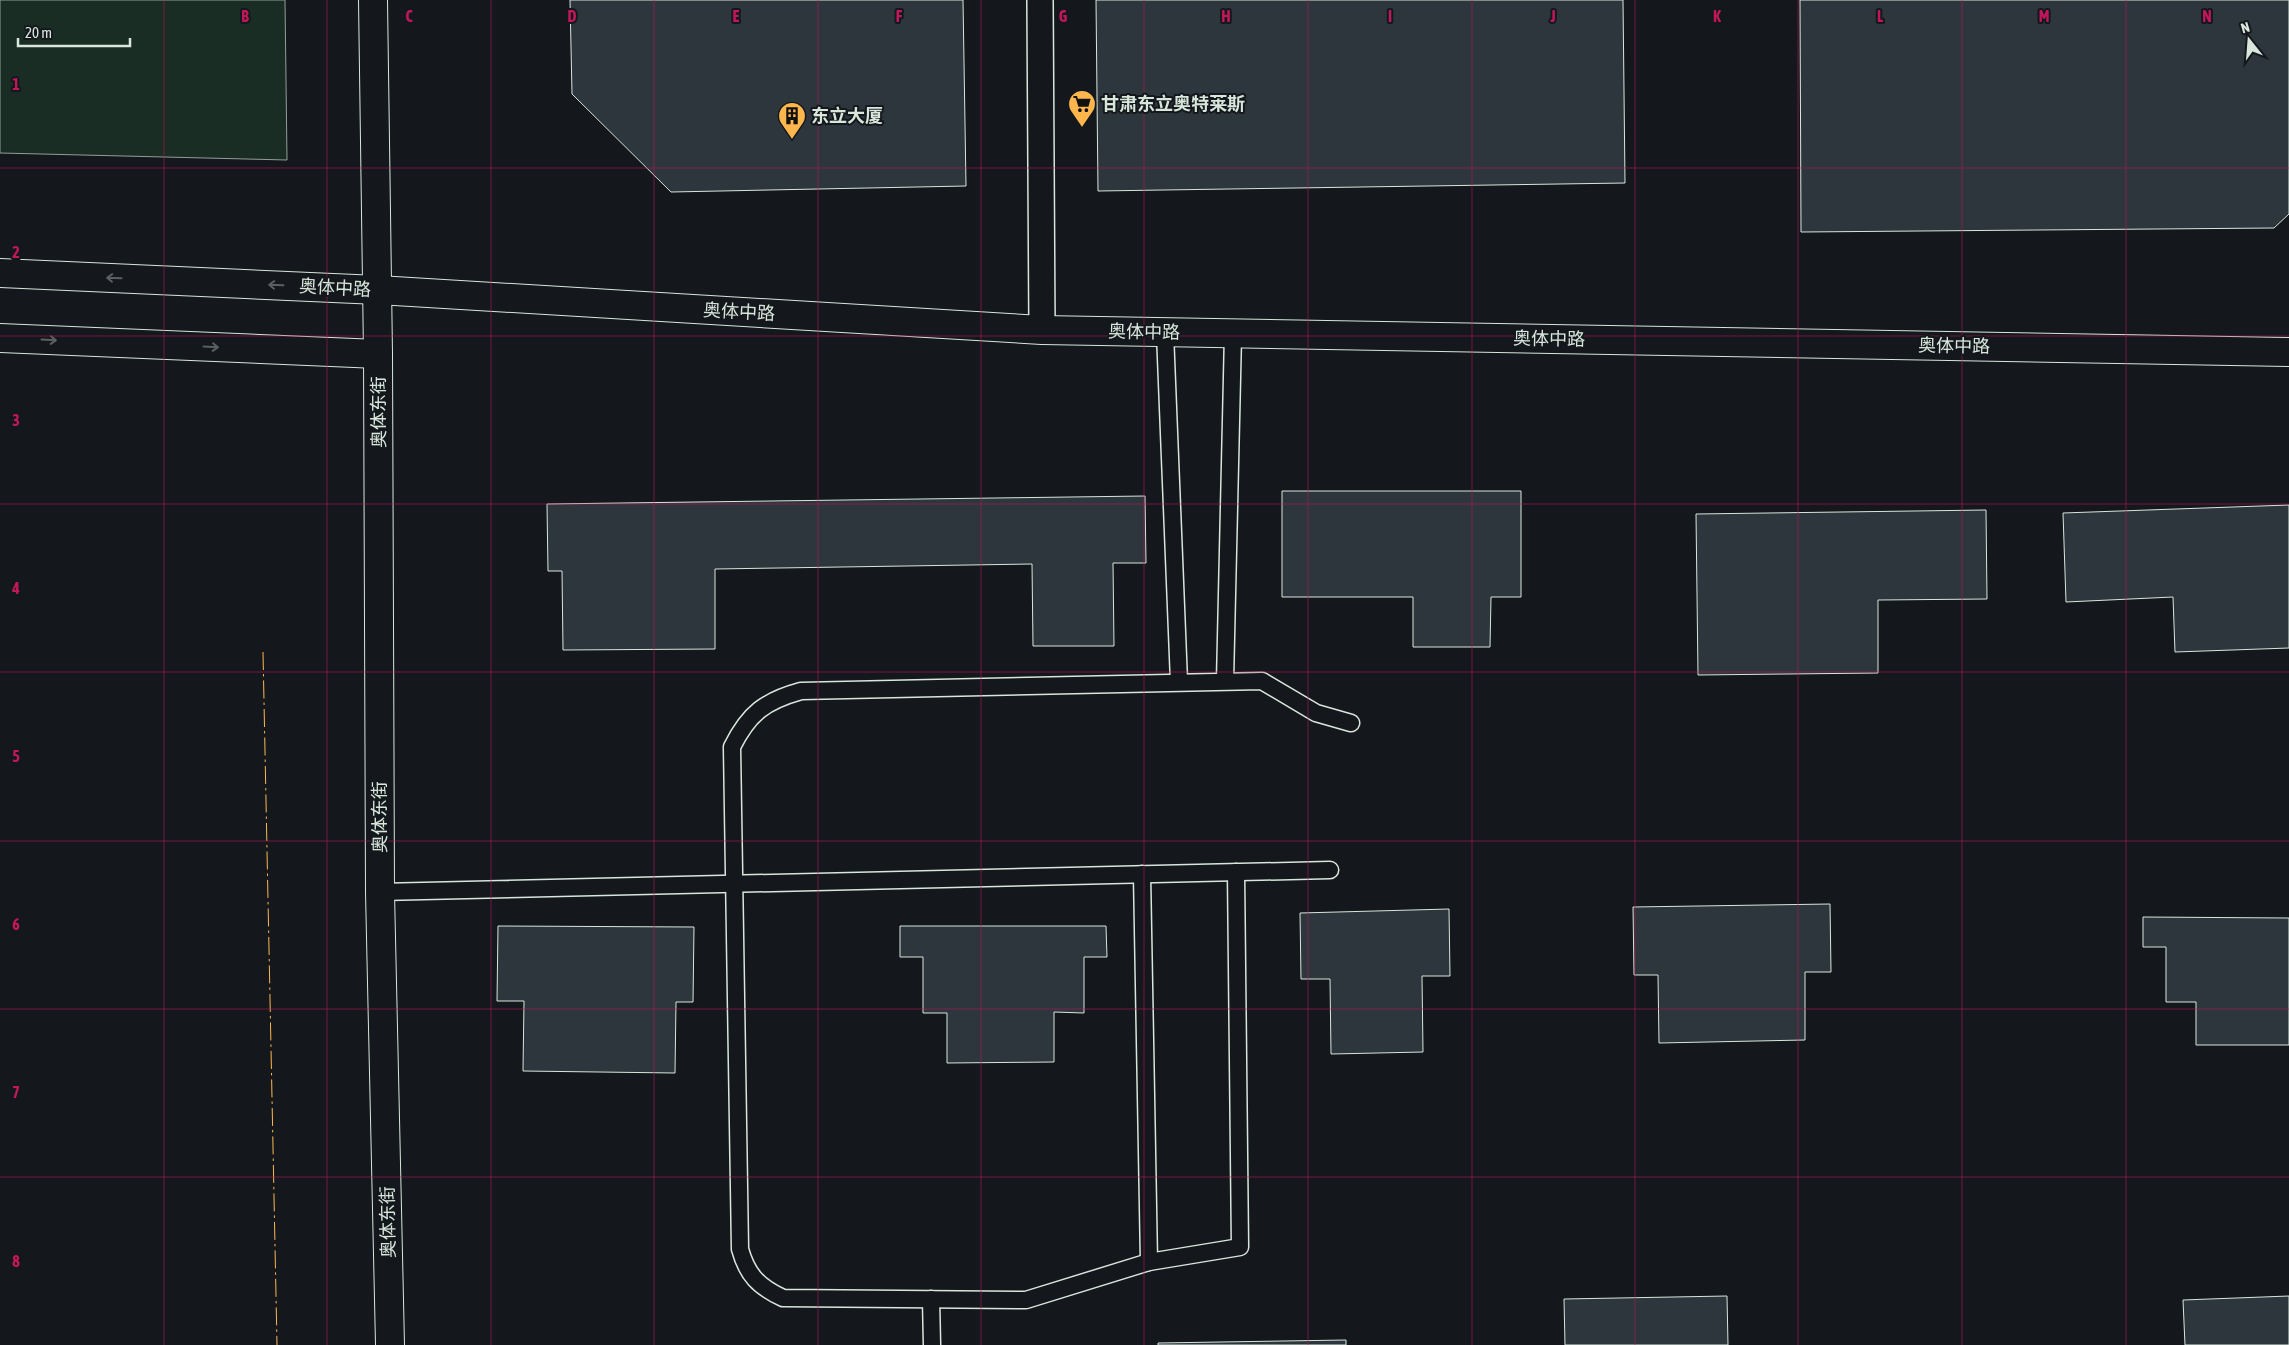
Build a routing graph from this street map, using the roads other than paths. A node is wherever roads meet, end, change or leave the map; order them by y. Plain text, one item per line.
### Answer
1 (373, 0) edge
2 (1040, 0) edge
3 (0, 273) edge
4 (378, 290) junction
5 (1042, 330) junction
6 (1165, 333) junction
7 (1233, 334) junction
8 (0, 338) edge
9 (2289, 352) edge
10 (378, 354) junction
11 (1225, 681) junction
12 (1179, 682) junction
13 (1350, 723) dead end
14 (1330, 870) dead end
15 (1236, 872) junction
16 (1142, 874) junction
17 (733, 884) junction
18 (380, 892) junction
19 (1149, 1262) junction
20 (930, 1299) junction
21 (390, 1345) edge
22 (932, 1345) edge

1 - 4 main road, 奥体东街
2 - 5 street
4 -> 3 main road, 奥体中路
4 - 5 main road, 奥体中路
4 - 10 main road, 奥体东街
5 - 6 main road, 奥体中路
6 - 7 main road, 奥体中路
6 - 12 lane
7 - 9 main road, 奥体中路
7 - 11 lane
8 -> 10 main road
10 - 18 main road, 奥体东街
11 - 12 lane
11 - 13 lane
12 - 17 lane
14 - 15 lane
15 - 16 lane
15 - 19 lane
16 - 17 lane
16 - 19 lane
17 - 18 lane
17 - 20 lane
18 - 21 main road, 奥体东街
19 - 20 lane
20 - 22 lane

